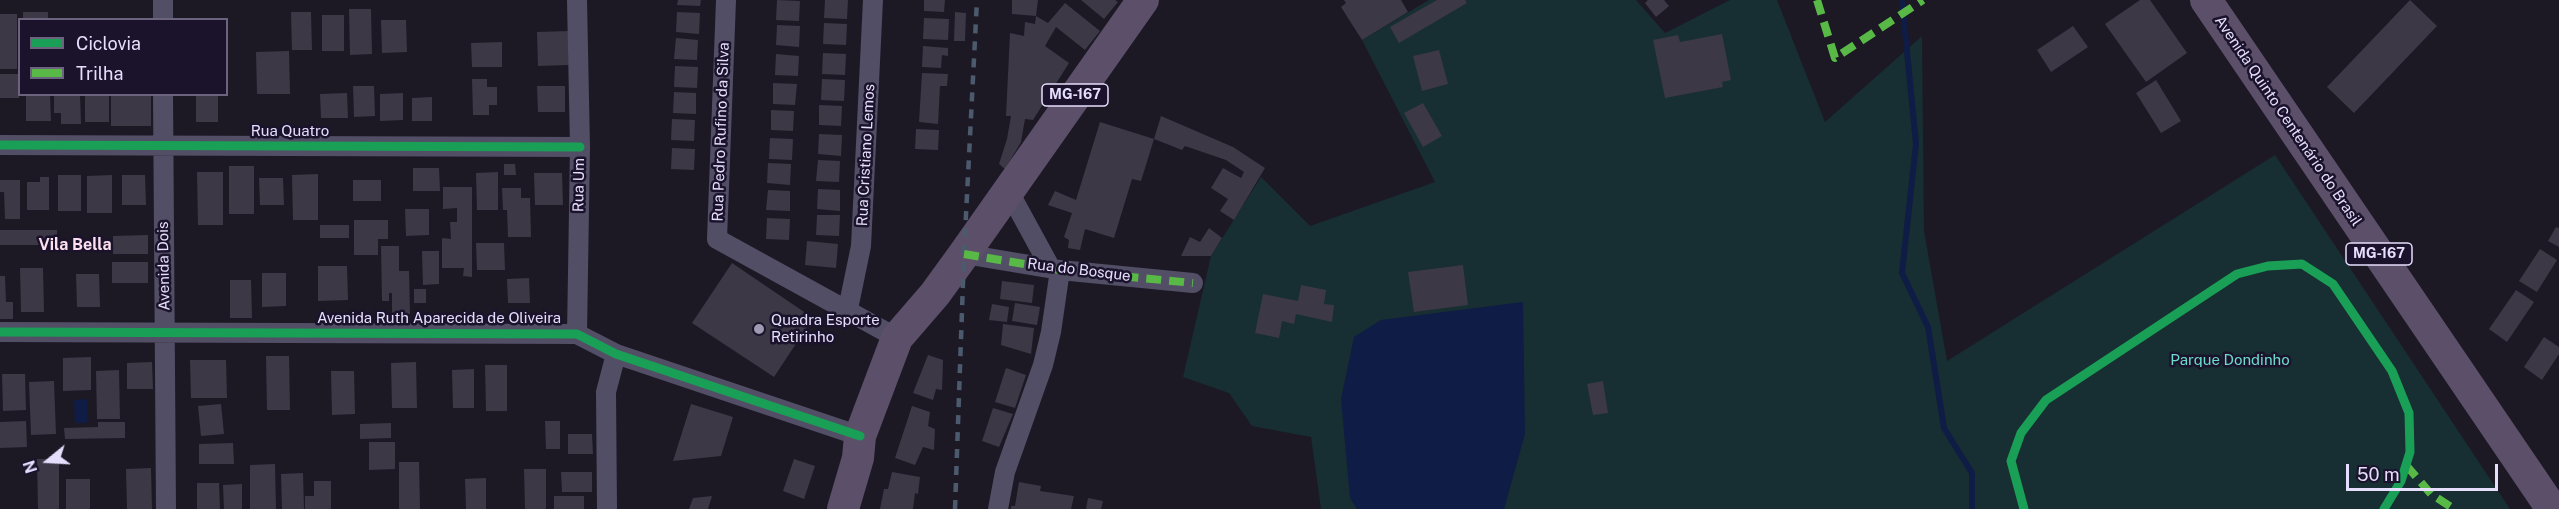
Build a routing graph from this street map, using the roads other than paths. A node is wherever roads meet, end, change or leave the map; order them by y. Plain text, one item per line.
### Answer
1 (163, 0) edge
2 (577, 0) edge
3 (726, 0) edge
4 (873, 0) edge
5 (1143, 0) edge
6 (2205, 0) edge
7 (163, 18) edge
8 (163, 96) edge
9 (0, 146) edge
10 (162, 146) junction
11 (580, 147) junction
12 (1008, 190) junction
13 (964, 254) junction
14 (1055, 268) junction
15 (1193, 283) dead end
16 (848, 309) junction
17 (0, 332) edge
18 (165, 333) junction
19 (577, 334) junction
20 (897, 338) junction
21 (616, 354) junction
22 (860, 436) junction
23 (166, 509) edge
24 (607, 509) edge
25 (843, 509) edge
26 (998, 509) edge
27 (2552, 509) edge

1 - 7 street
2 - 11 street, Rua Um
3 - 16 street, Rua Pedro Rufino da Silva
4 - 16 street, Rua Cristiano Lemos
5 - 12 main road, MG-167
6 - 27 main road, Avenida Quinto Centenário do Brasil / MG-167
8 - 10 street, Avenida Dois
9 - 10 street, Rua Quatro
10 - 11 street, Rua Quatro
10 - 18 street, Avenida Dois
11 - 19 street, Rua Um
12 - 13 main road, MG-167
12 - 14 street
13 - 14 street, Rua do Bosque
13 - 20 main road, MG-167
14 - 15 street, Rua do Bosque
14 - 26 street
16 - 20 street, Rua Pedro Rufino da Silva
17 - 18 street, Avenida Ruth Aparecida de Oliveira
18 - 19 street, Avenida Ruth Aparecida de Oliveira
18 - 23 street, Avenida Dois
19 - 21 street, Avenida Ruth Aparecida de Oliveira
20 - 22 main road, MG-167
21 - 22 street, Avenida Ruth Aparecida de Oliveira
21 - 24 street
22 - 25 main road, MG-167

